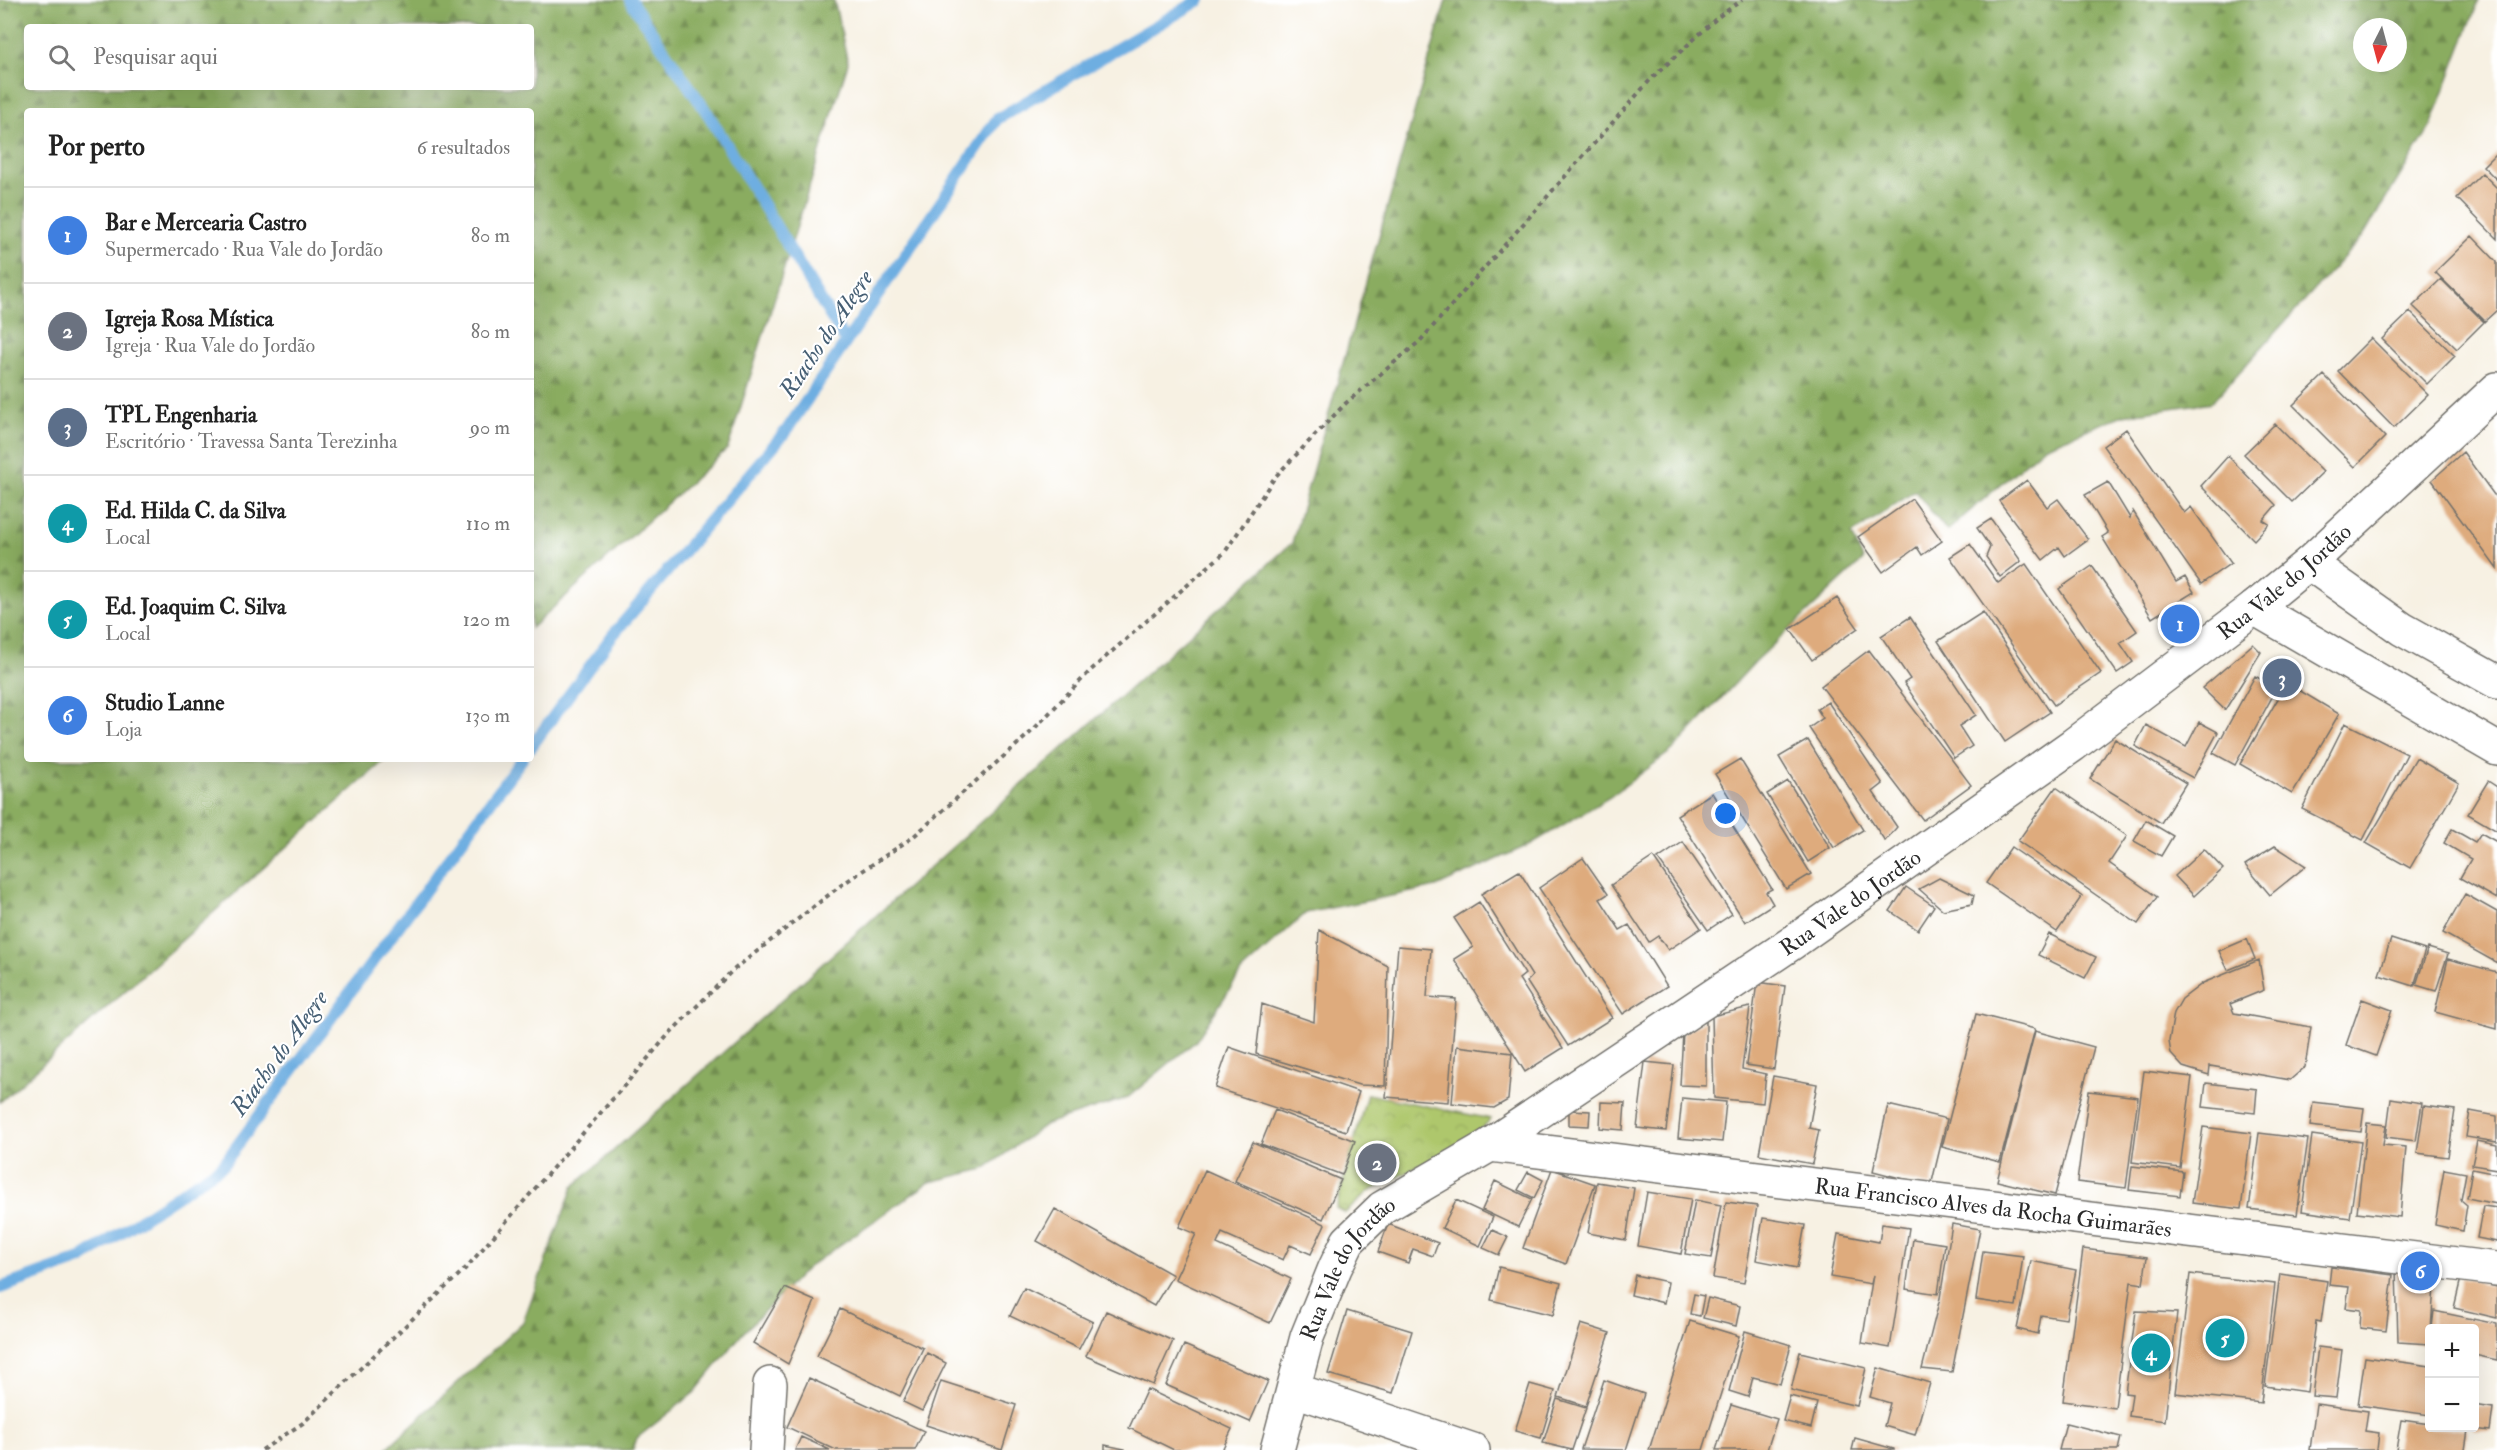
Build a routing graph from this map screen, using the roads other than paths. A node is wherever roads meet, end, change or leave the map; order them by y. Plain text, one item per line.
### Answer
1 (2497, 389) edge
2 (2309, 563) junction
3 (2254, 608) junction
4 (2497, 682) edge
5 (2497, 749) edge
6 (1490, 1145) junction
7 (2497, 1269) edge
8 (770, 1384) dead end
9 (1295, 1389) junction
10 (766, 1450) edge
11 (1277, 1450) edge
12 (1473, 1450) edge

1 - 2 street, Rua Vale do Jordão
2 - 3 street, Rua Vale do Jordão
2 - 4 street
3 - 5 street
3 - 6 street, Rua Vale do Jordão
6 - 7 street, Rua Francisco Alves da Rocha Guimarães
6 - 9 street, Rua Vale do Jordão
8 - 10 street
9 - 11 street, Rua Vale do Jordão
9 - 12 street

